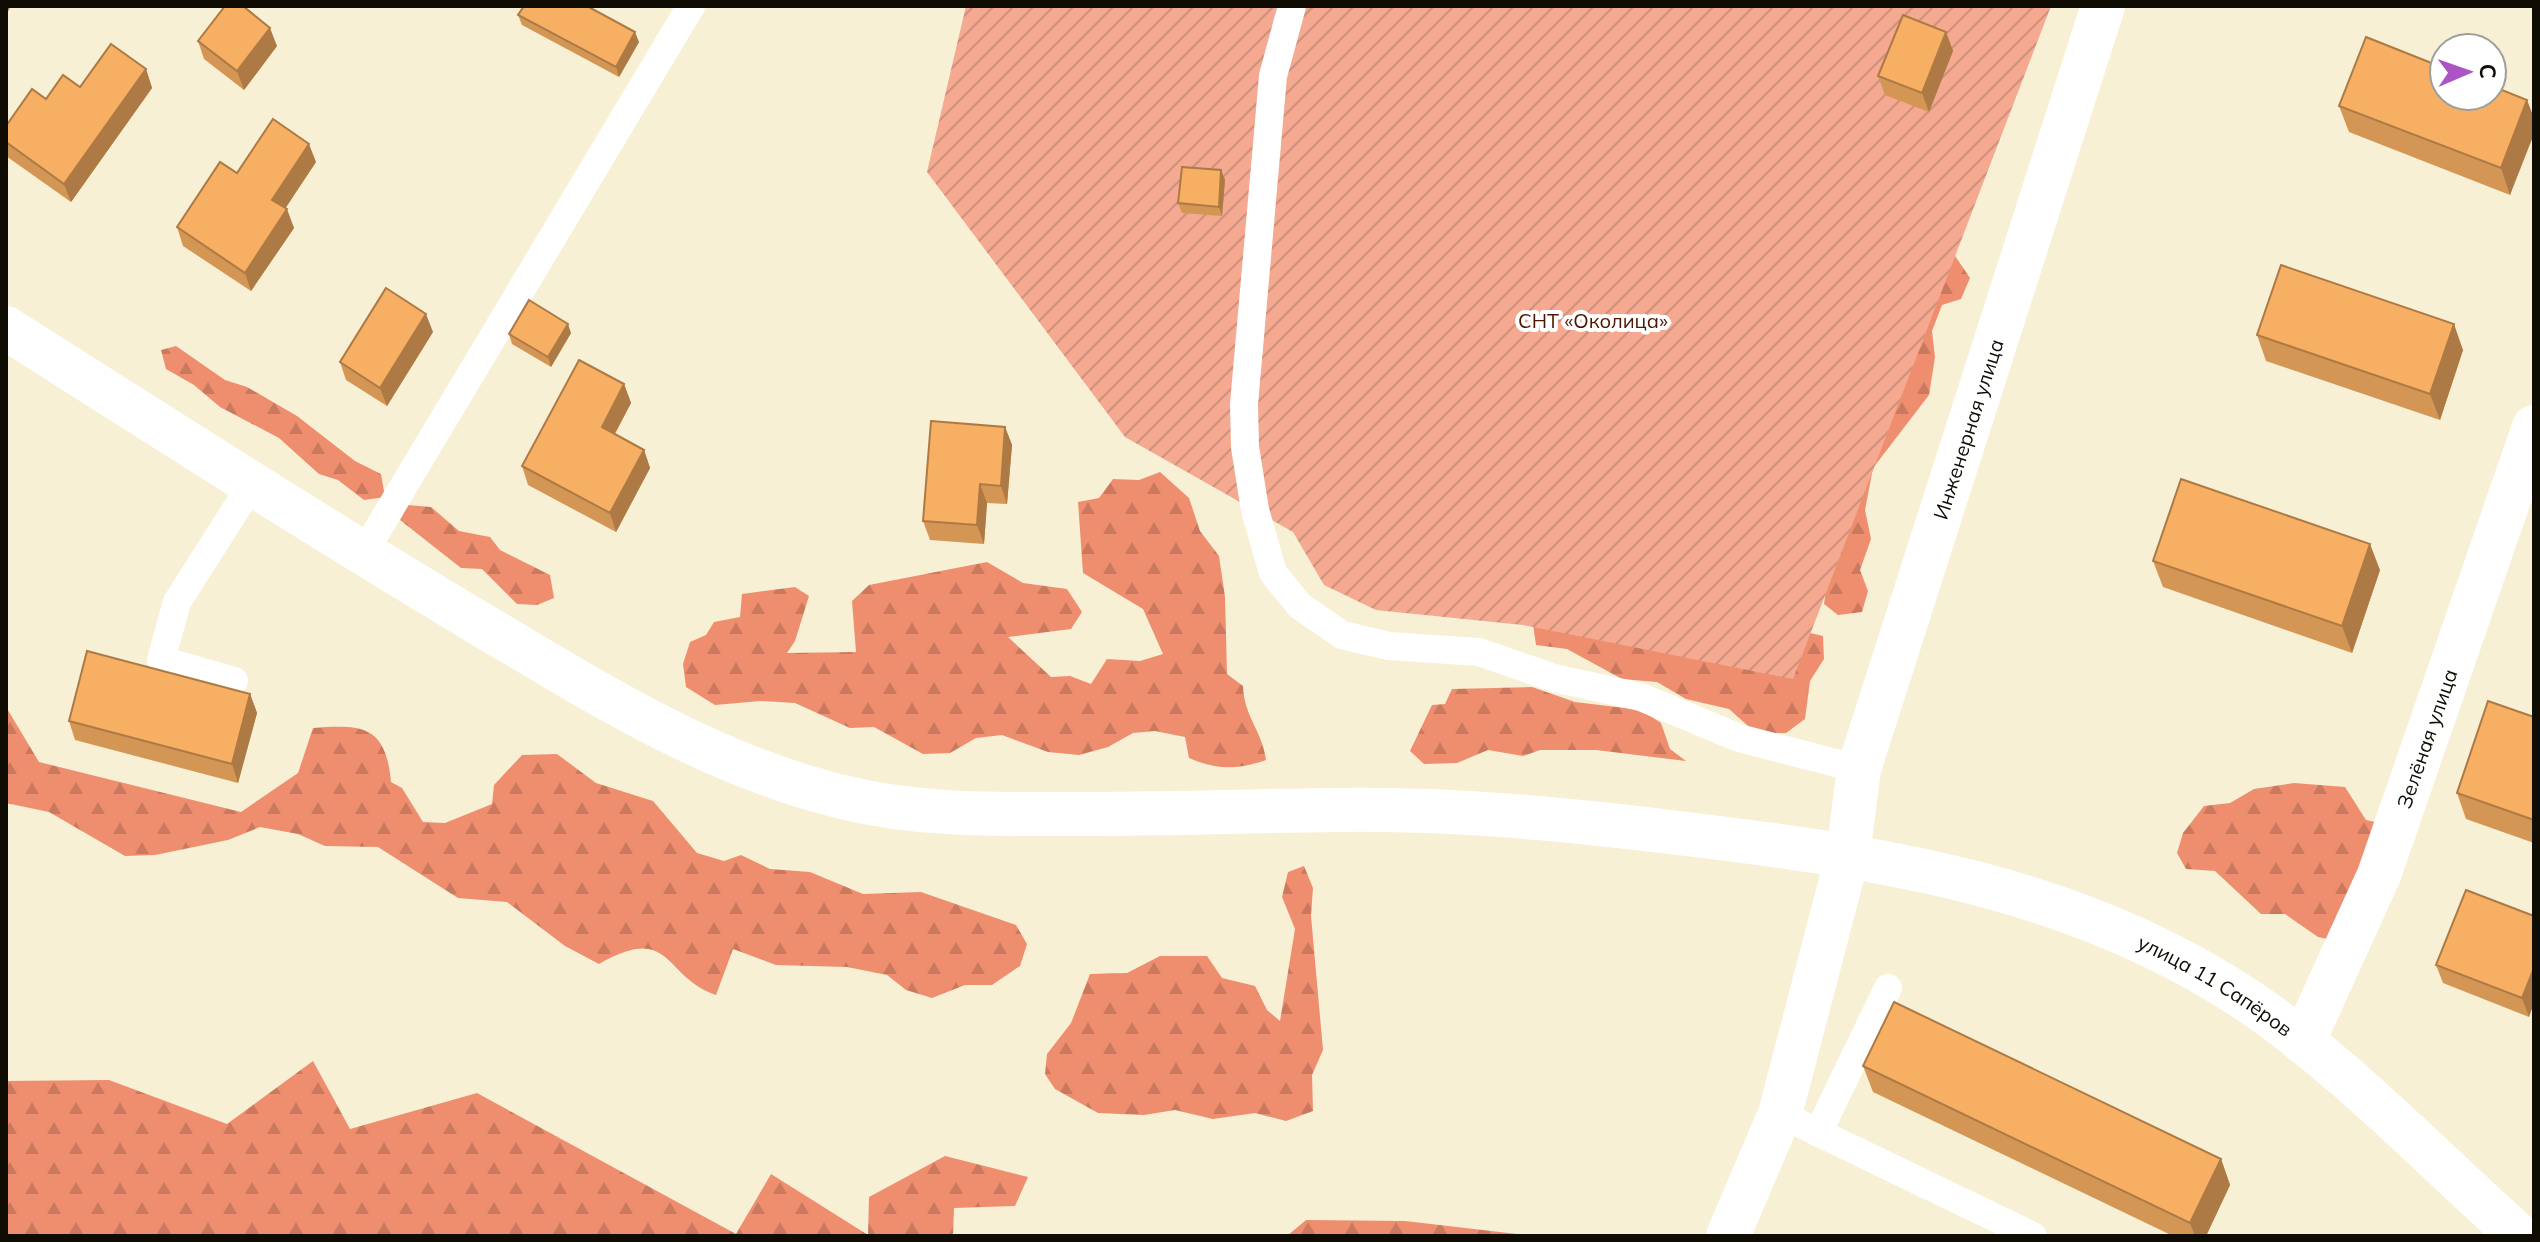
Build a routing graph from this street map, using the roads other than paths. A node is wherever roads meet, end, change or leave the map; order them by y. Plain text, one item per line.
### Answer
1 (691, 6) edge
2 (1292, 6) edge
3 (2103, 6) edge
4 (6, 328) edge
5 (2534, 427) edge
6 (252, 484) junction
7 (363, 554) junction
8 (234, 681) dead end
9 (1859, 769) junction
10 (1848, 854) junction
11 (1888, 988) dead end
12 (2303, 1042) junction
13 (1780, 1114) junction
14 (1818, 1133) junction
15 (1728, 1236) edge
16 (2033, 1236) edge
17 (2519, 1236) edge

1 - 7 lane
2 - 9 lane
3 - 9 main road, Инженерная улица
4 - 6 main road, улица 11 Сапёров
5 - 12 main road, Зелёная улица
6 - 7 main road, улица 11 Сапёров
6 - 8 lane
7 - 10 main road, улица 11 Сапёров
9 - 10 main road, Инженерная улица
10 - 12 main road, улица 11 Сапёров
10 - 13 main road, Инженерная улица
11 - 14 lane
12 - 17 main road, улица 11 Сапёров
13 - 14 lane
13 - 15 main road, Инженерная улица
14 - 16 lane

